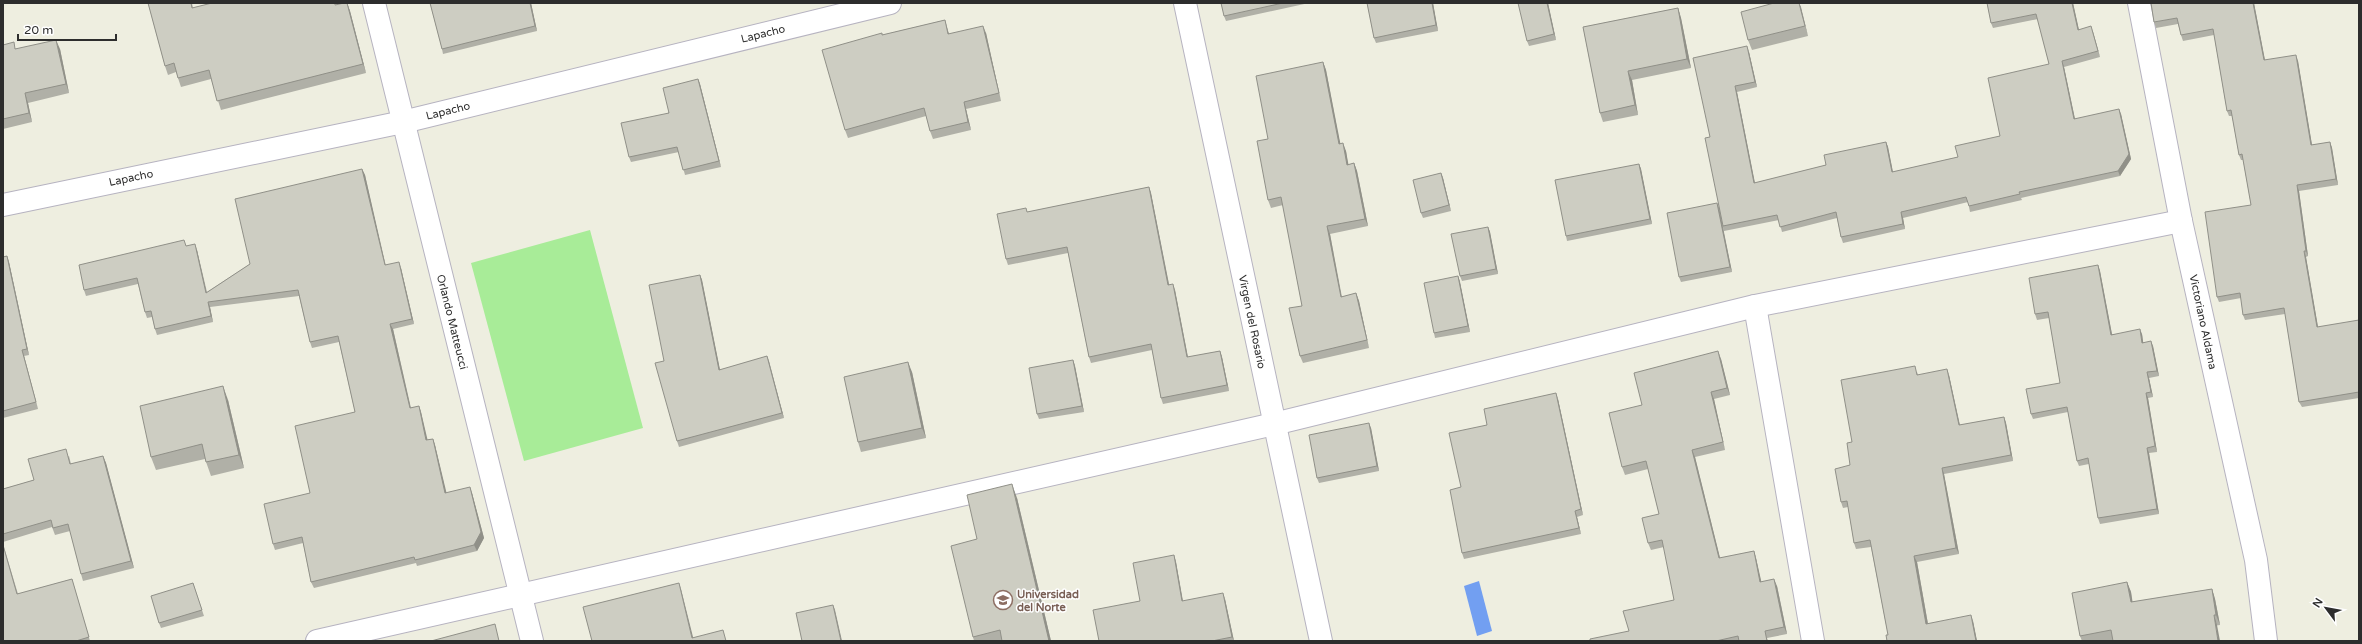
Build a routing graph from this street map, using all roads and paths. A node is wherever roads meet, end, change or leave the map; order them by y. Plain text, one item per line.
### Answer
1 (374, 3) edge
2 (890, 3) edge
3 (1185, 3) edge
4 (2139, 3) edge
5 (403, 122) junction
6 (3, 205) edge
7 (2181, 221) junction
8 (1755, 306) junction
9 (1274, 424) junction
10 (519, 596) junction
11 (318, 641) edge
12 (532, 641) edge
13 (1321, 641) edge
14 (1813, 641) edge
15 (2266, 641) edge

1 - 5 street, Orlando Matteucci
2 - 5 street, Lapacho
3 - 9 street, Virgen del Rosario
4 - 7 street, Victoriano Aldama
5 - 6 street, Lapacho
5 - 10 street, Orlando Matteucci
7 - 8 street
7 - 15 street, Victoriano Aldama
8 - 9 street
8 - 14 street
9 - 10 street
9 - 13 street, Virgen del Rosario
10 - 11 street
10 - 12 street, Orlando Matteucci

